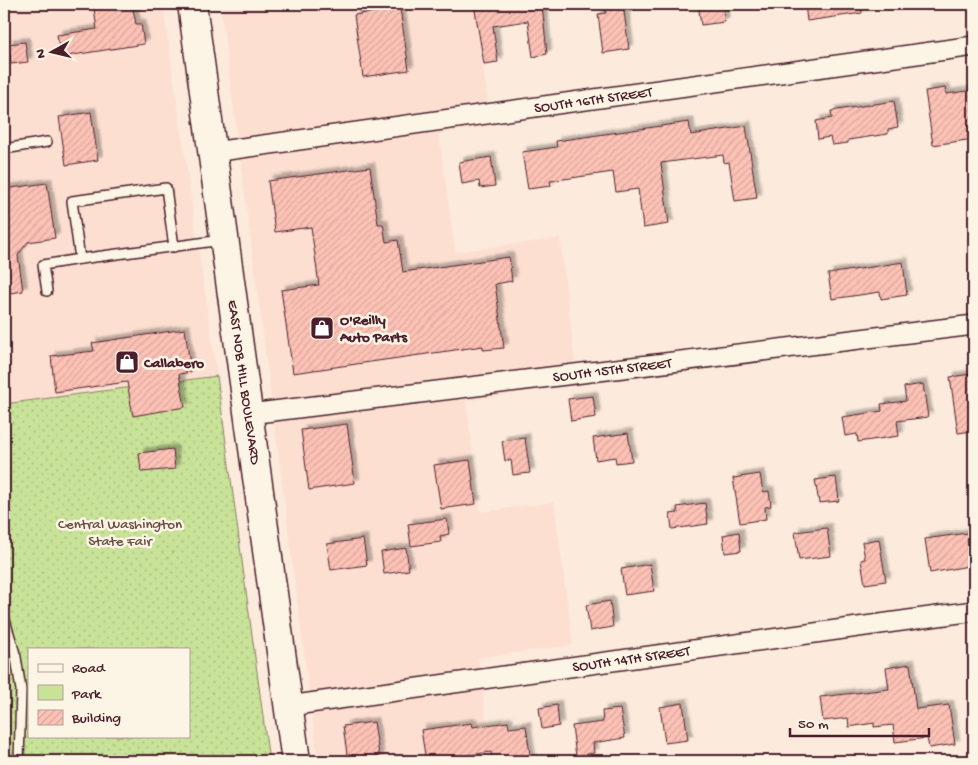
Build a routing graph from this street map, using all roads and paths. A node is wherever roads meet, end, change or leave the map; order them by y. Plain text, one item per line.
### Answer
1 (192, 4) edge
2 (974, 46) edge
3 (47, 142) dead end
4 (4, 148) edge
5 (213, 152) junction
6 (225, 240) junction
7 (174, 246) junction
8 (80, 259) junction
9 (47, 291) dead end
10 (974, 325) edge
11 (249, 414) junction
12 (974, 611) edge
13 (4, 617) edge
14 (288, 706) junction
15 (19, 761) edge
16 (296, 761) edge

1 - 5 main road, EAST NOB HILL BOULEVARD
2 - 5 street, SOUTH 16TH STREET
3 - 4 lane
5 - 6 main road, EAST NOB HILL BOULEVARD
6 - 7 lane
6 - 11 main road, EAST NOB HILL BOULEVARD
7 - 8 lane
7 - 8 lane
8 - 9 lane
10 - 11 street, SOUTH 15TH STREET
11 - 14 main road, EAST NOB HILL BOULEVARD
12 - 14 street, SOUTH 14TH STREET
13 - 15 lane
14 - 16 main road, EAST NOB HILL BOULEVARD

